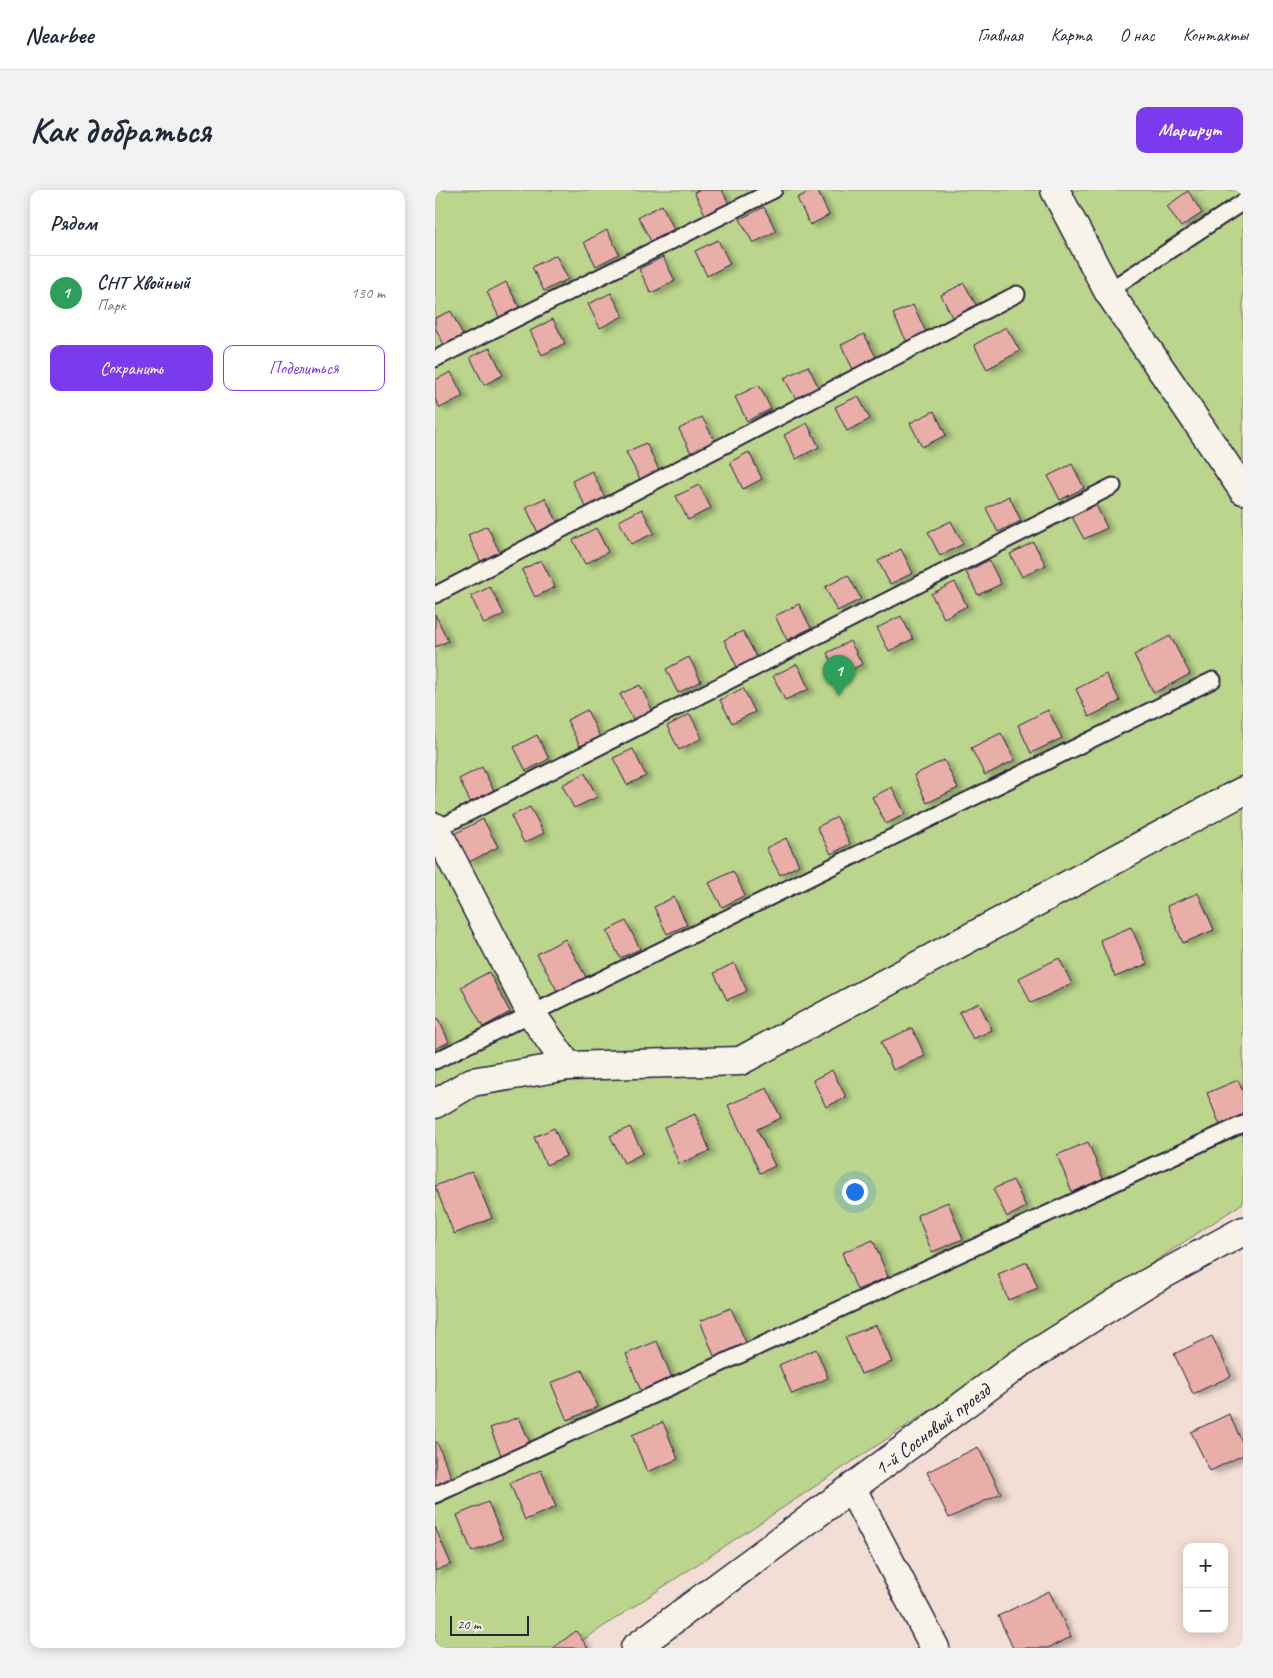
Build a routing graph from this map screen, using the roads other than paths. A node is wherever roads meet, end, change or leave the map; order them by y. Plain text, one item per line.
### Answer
1 (774, 190) edge
2 (1055, 190) edge
3 (1243, 202) edge
4 (1107, 291) junction
5 (1017, 294) dead end
6 (435, 359) edge
7 (1238, 474) edge
8 (1113, 486) dead end
9 (435, 595) edge
10 (1213, 680) dead end
11 (1243, 791) edge
12 (435, 828) edge
13 (531, 1014) junction
14 (435, 1061) edge
15 (568, 1066) junction
16 (435, 1104) edge
17 (1243, 1124) edge
18 (1243, 1231) edge
19 (852, 1489) junction
20 (435, 1495) edge
21 (635, 1648) edge
22 (935, 1648) edge

1 - 6 lane
2 - 4 street
3 - 4 lane
4 - 7 street
5 - 9 lane
8 - 12 lane
10 - 13 lane
11 - 15 street
12 - 13 street
13 - 14 lane
13 - 15 street
15 - 16 street
17 - 20 lane
18 - 19 street, 1-й Сосновый проезд
19 - 21 street, 1-й Сосновый проезд
19 - 22 street

